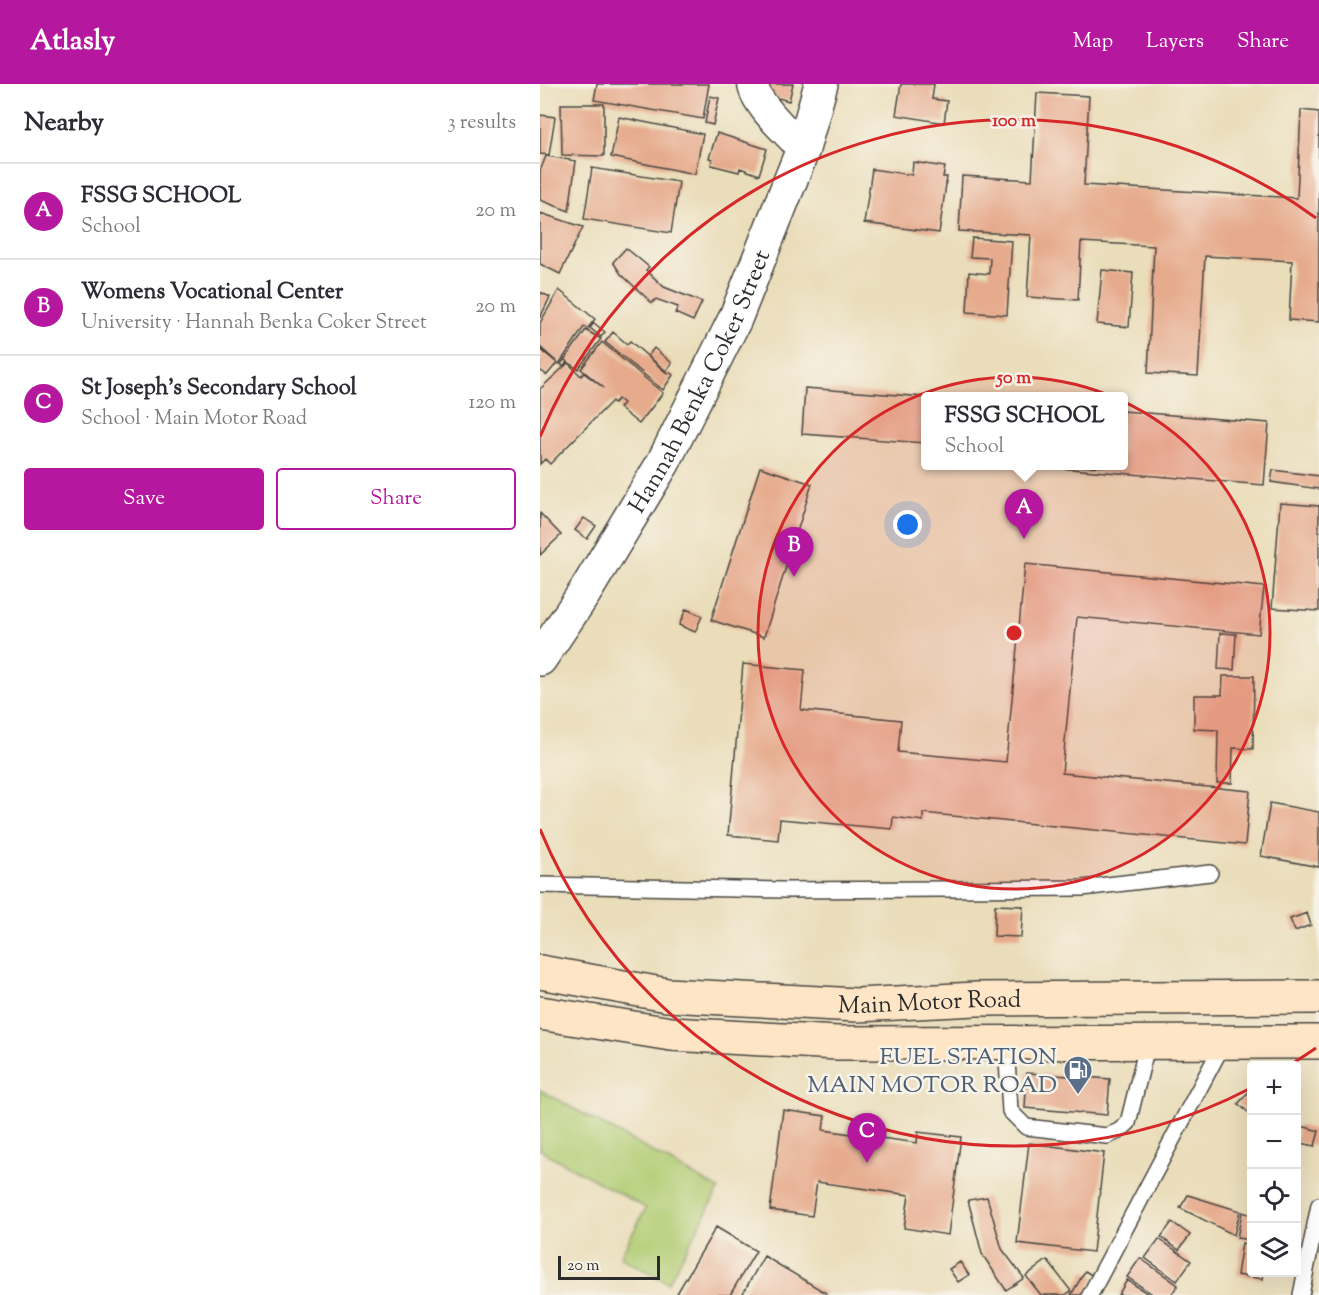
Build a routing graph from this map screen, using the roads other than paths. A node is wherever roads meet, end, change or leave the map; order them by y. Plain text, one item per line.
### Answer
1 (753, 84) edge
2 (821, 84) edge
3 (803, 149) junction
4 (540, 659) edge
5 (1210, 873) dead end
6 (540, 885) edge
7 (540, 972) edge
8 (1319, 997) edge
9 (540, 1013) edge
10 (1006, 1042) junction
11 (1148, 1042) junction
12 (1224, 1042) junction
13 (1319, 1042) edge
14 (1319, 1205) edge
15 (1090, 1295) edge
16 (1301, 1295) edge

1 - 3 street
2 - 3 street, Hannah Benka Coker Street
3 - 4 street, Hannah Benka Coker Street
5 - 6 lane
7 - 8 main road, Main Motor Road
9 - 10 main road, Main Motor Road
10 - 11 main road, Main Motor Road
10 - 11 lane
11 - 12 main road, Main Motor Road
12 - 13 main road, Main Motor Road
12 - 15 lane
14 - 16 lane

